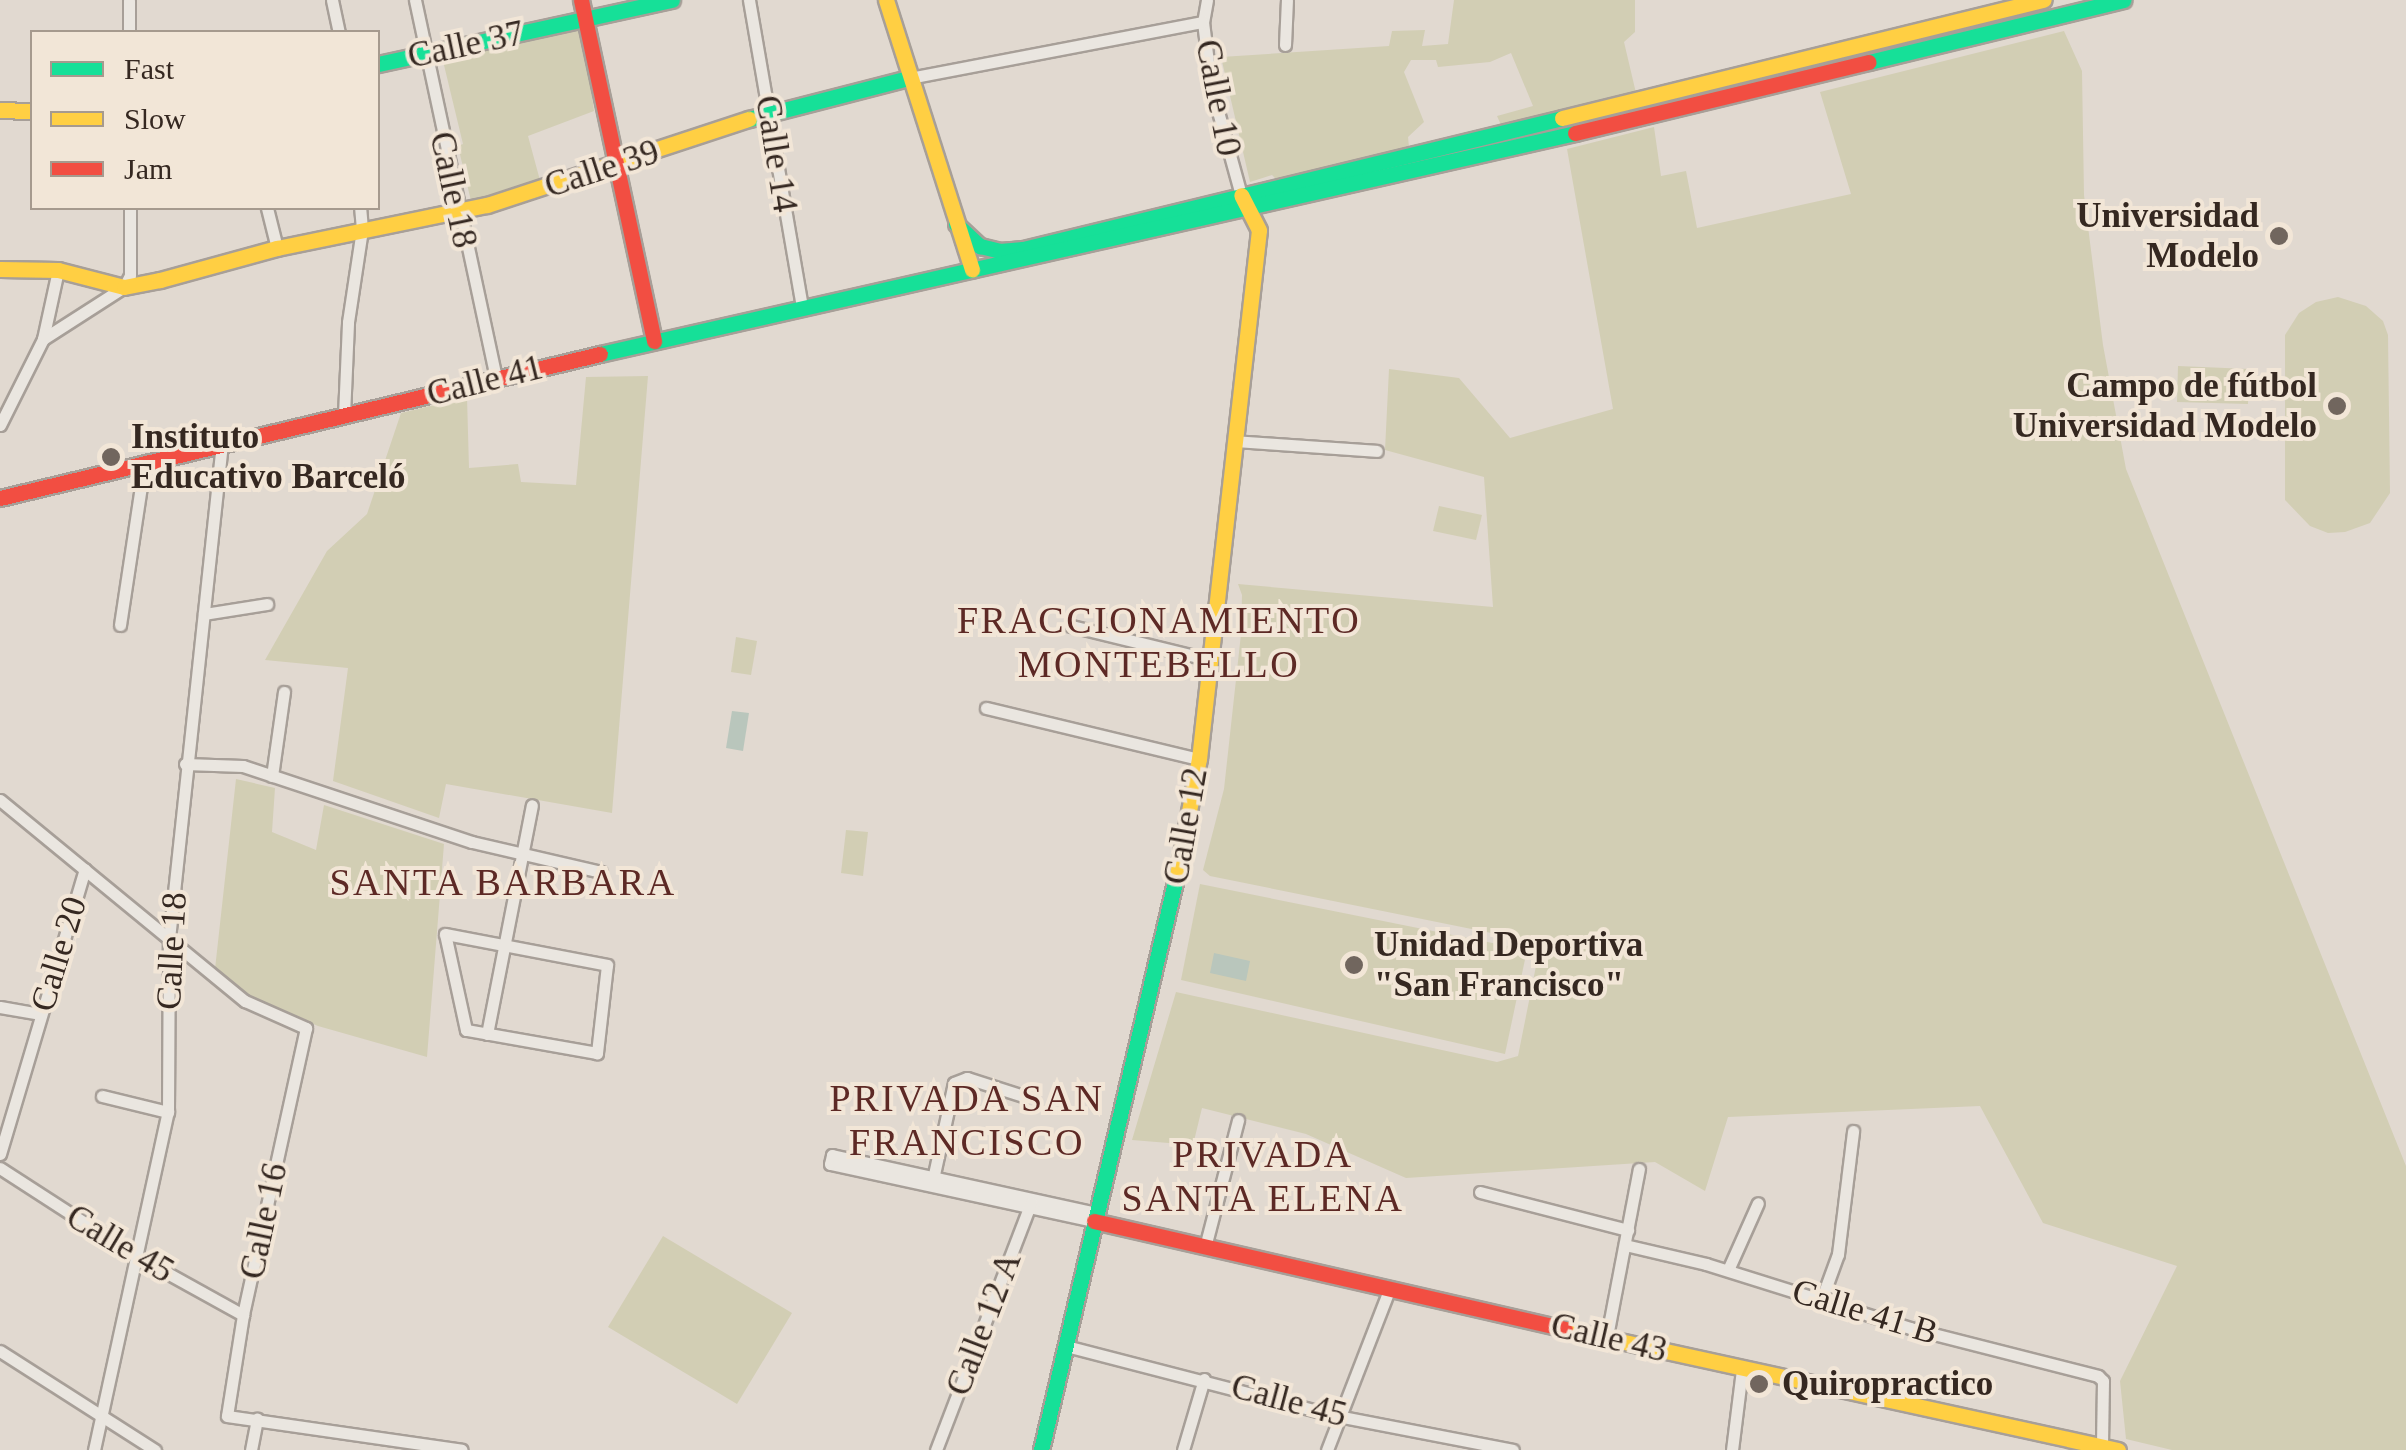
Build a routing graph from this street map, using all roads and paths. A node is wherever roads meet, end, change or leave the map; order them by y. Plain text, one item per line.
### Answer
1 (129, 0) edge
2 (332, 0) edge
3 (415, 0) edge
4 (580, 0) edge
5 (672, 0) edge
6 (749, 0) edge
7 (886, 0) edge
8 (1208, 0) edge
9 (1286, 0) edge
10 (2044, 0) edge
11 (2124, 0) edge
12 (585, 20) junction
13 (1203, 22) junction
14 (129, 30) edge
15 (339, 30) edge
16 (1285, 45) dead end
17 (425, 54) junction
18 (380, 64) edge
19 (909, 78) junction
20 (0, 110) edge
21 (30, 111) edge
22 (771, 112) junction
23 (1430, 146) junction
24 (615, 166) junction
25 (1434, 167) junction
26 (1245, 202) junction
27 (130, 210) edge
28 (268, 210) edge
29 (360, 210) edge
30 (457, 211) junction
31 (956, 224) junction
32 (362, 229) junction
33 (277, 248) junction
34 (0, 269) edge
35 (58, 270) junction
36 (972, 270) junction
37 (920, 281) junction
38 (124, 287) junction
39 (802, 308) junction
40 (43, 339) junction
41 (654, 341) junction
42 (496, 378) junction
43 (344, 415) junction
44 (0, 425) edge
45 (1234, 441) junction
46 (222, 446) junction
47 (1377, 451) dead end
48 (144, 466) junction
49 (0, 498) edge
50 (267, 604) dead end
51 (204, 614) junction
52 (120, 625) dead end
53 (1071, 626) dead end
54 (1211, 660) junction
55 (284, 692) dead end
56 (986, 708) dead end
57 (1199, 759) junction
58 (185, 764) junction
59 (272, 776) junction
60 (0, 800) edge
61 (532, 806) dead end
62 (520, 854) junction
63 (85, 869) junction
64 (601, 872) dead end
65 (169, 939) junction
66 (503, 945) junction
67 (0, 1007) edge
68 (40, 1014) junction
69 (487, 1034) junction
70 (102, 1096) dead end
71 (1023, 1096) dead end
72 (168, 1112) junction
73 (1238, 1120) dead end
74 (1854, 1130) dead end
75 (0, 1154) edge
76 (0, 1168) edge
77 (1639, 1169) dead end
78 (933, 1179) junction
79 (1480, 1192) dead end
80 (1758, 1202) dead end
81 (1030, 1203) junction
82 (1097, 1218) junction
83 (1628, 1230) junction
84 (1625, 1245) junction
85 (1206, 1247) junction
86 (138, 1257) junction
87 (1728, 1270) junction
88 (1390, 1290) junction
89 (1822, 1298) junction
90 (243, 1315) junction
91 (1607, 1336) junction
92 (1066, 1346) junction
93 (0, 1352) edge
94 (1742, 1370) junction
95 (1204, 1378) junction
96 (102, 1414) junction
97 (1337, 1416) junction
98 (256, 1419) junction
99 (2110, 1448) edge
100 (94, 1450) edge
101 (155, 1450) edge
102 (251, 1450) edge
103 (462, 1450) edge
104 (936, 1450) edge
105 (1041, 1450) edge
106 (1183, 1450) edge
107 (1327, 1450) edge
108 (1513, 1450) edge
109 (1732, 1450) edge

1 - 14 street
2 - 15 street
3 - 17 street, Calle 18
4 - 12 main road
5 - 12 main road, Calle 37
6 - 22 street, Calle 14
7 - 19 main road
8 - 13 street, Calle 10
9 - 16 street
10 - 23 main road
11 - 25 main road
12 - 17 main road, Calle 37
12 - 24 main road
13 - 19 street, Calle 39
13 - 26 street, Calle 10
17 - 18 main road, Calle 37
17 - 30 street, Calle 18
19 - 22 main road, Calle 39
19 - 31 main road
20 - 21 main road
22 - 24 main road, Calle 39
22 - 39 street, Calle 14
23 - 25 main road
23 - 26 main road
24 - 30 main road, Calle 39
24 - 41 main road
25 - 26 main road
26 - 31 main road
26 - 36 main road, Calle 41
26 - 45 main road, Calle 12
27 - 38 street
28 - 33 street
29 - 32 street
30 - 32 main road, Calle 39
30 - 42 street, Calle 18
31 - 36 main road
31 - 37 main road
32 - 33 main road, Calle 39
32 - 43 street
33 - 38 main road, Calle 39
34 - 35 main road, Calle 39
35 - 38 main road, Calle 39
35 - 40 street
36 - 37 main road, Calle 41
37 - 39 main road, Calle 41
38 - 40 street
39 - 41 main road, Calle 41
40 - 44 street
41 - 42 main road, Calle 41
42 - 43 main road, Calle 41
43 - 46 main road, Calle 41
45 - 47 street
45 - 54 main road, Calle 12
46 - 48 main road, Calle 41
46 - 51 street, Calle 18
48 - 49 main road, Calle 41
48 - 52 street
50 - 51 street
51 - 58 street, Calle 18
53 - 54 street
54 - 57 main road, Calle 12
55 - 59 street
56 - 57 street
57 - 82 main road, Calle 12
58 - 59 street
58 - 65 street, Calle 18
59 - 62 street
60 - 63 street
61 - 62 street
62 - 64 street
62 - 66 street
63 - 65 street
63 - 68 street, Calle 20
65 - 72 street, Calle 18
65 - 90 street, Calle 16
66 - 69 street
66 - 69 street
66 - 69 street
67 - 68 street
68 - 75 street, Calle 20
70 - 72 street
71 - 78 street
72 - 86 street, Calle 18
73 - 85 street
74 - 89 street
76 - 86 street, Calle 45
77 - 83 street
78 - 78 street
78 - 81 street
79 - 83 street
80 - 87 street
81 - 82 street
81 - 104 street, Calle 12 A
82 - 85 main road, Calle 43
82 - 92 main road, Calle 12
83 - 84 street
84 - 87 street, Calle 41 B
84 - 91 street
85 - 88 main road, Calle 43
86 - 90 street, Calle 45
86 - 96 street, Calle 18
87 - 89 street, Calle 41 B
88 - 91 main road, Calle 43
88 - 97 street
89 - 99 street, Calle 41 B
90 - 98 street, Calle 16
91 - 94 main road, Calle 43
92 - 95 street, Calle 45
92 - 105 main road, Calle 12
93 - 96 street
94 - 99 main road, Calle 43
94 - 109 street
95 - 97 street, Calle 45
95 - 106 street
96 - 100 street, Calle 18
96 - 101 street
97 - 107 street
97 - 108 street, Calle 45
98 - 102 street
98 - 103 street

